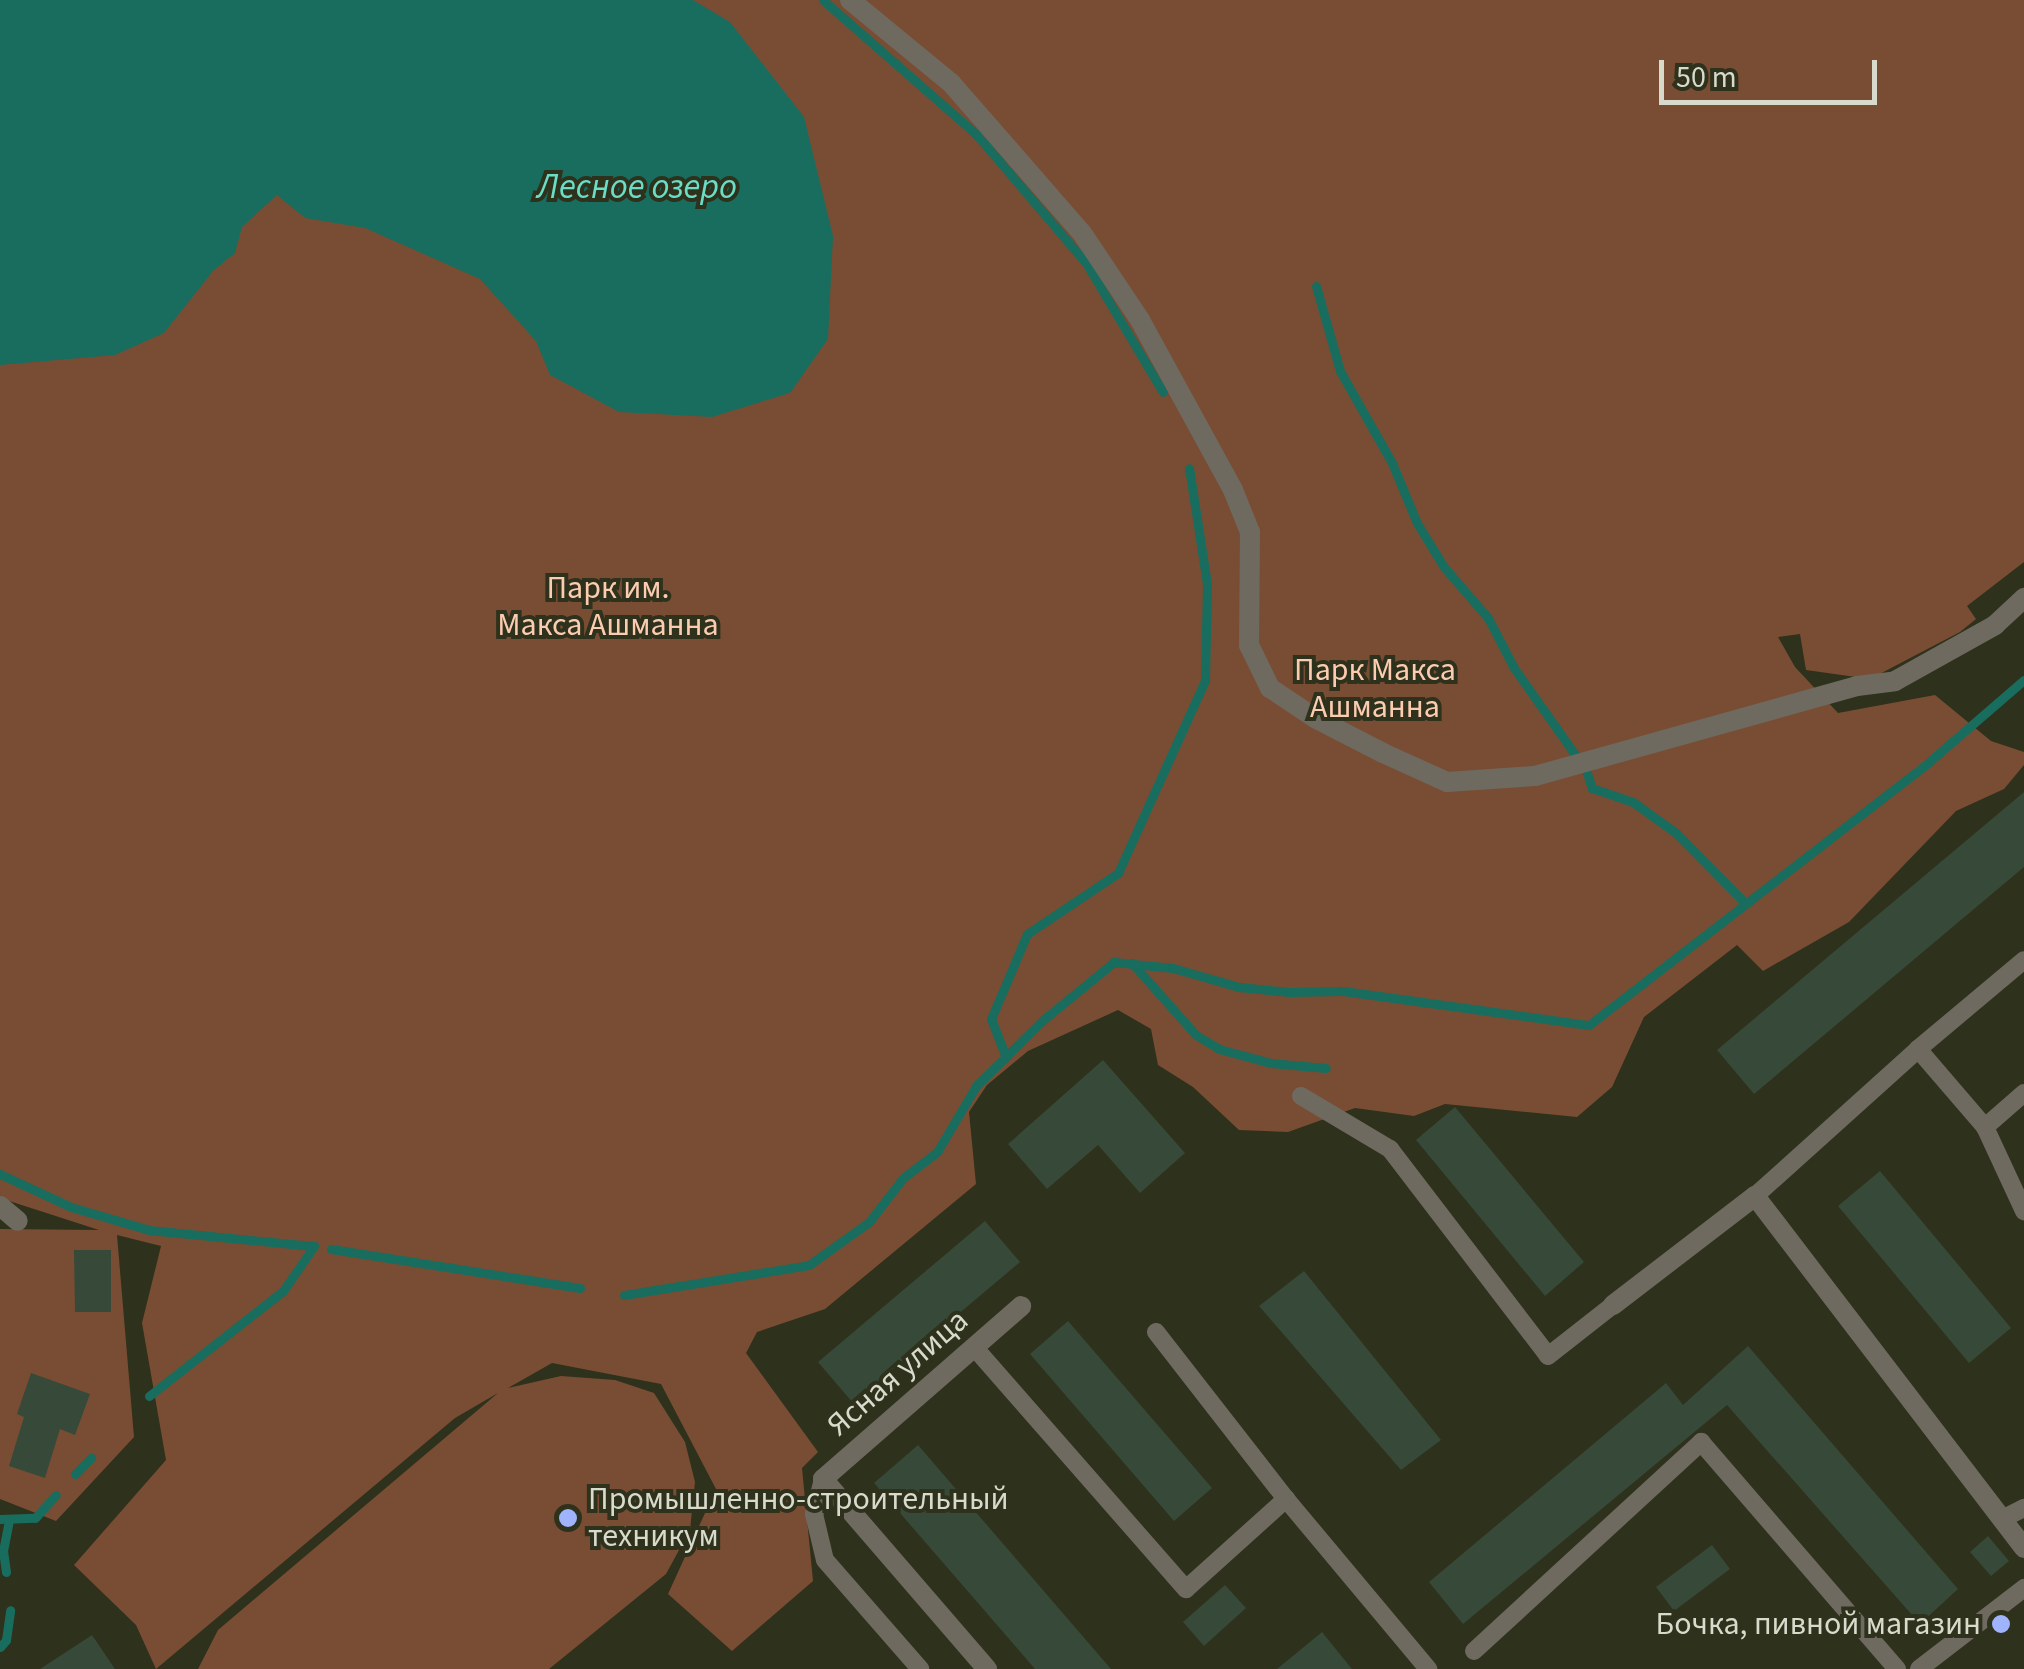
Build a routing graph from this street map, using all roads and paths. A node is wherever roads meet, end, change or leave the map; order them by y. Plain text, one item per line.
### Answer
1 (850, 0) edge
2 (2024, 598) edge
3 (2024, 960) edge
4 (1918, 1049) junction
5 (2024, 1093) edge
6 (1301, 1096) dead end
7 (1985, 1127) junction
8 (1755, 1196) junction
9 (0, 1206) edge
10 (2024, 1211) edge
11 (18, 1221) dead end
12 (1021, 1306) dead end
13 (1613, 1306) joint
14 (1156, 1332) dead end
15 (974, 1346) junction
16 (823, 1479) junction
17 (1286, 1499) junction
18 (2024, 1508) edge
19 (2002, 1518) junction
20 (2024, 1548) edge
21 (2024, 1588) edge
22 (1474, 1651) dead end
23 (920, 1669) edge
24 (987, 1669) edge
25 (1428, 1669) edge
26 (1897, 1669) edge
27 (1919, 1669) edge

1 - 2 street
3 - 4 lane
4 - 7 lane
4 - 8 lane
5 - 7 lane
6 - 13 lane
7 - 10 lane
8 - 13 street
8 - 19 street
9 - 11 street
12 - 15 street, Ясная улица
14 - 17 lane
15 - 16 street, Ясная улица
15 - 17 lane
16 - 23 lane
16 - 24 street, Ясная улица
17 - 25 lane
18 - 19 lane
19 - 20 street
21 - 27 lane
22 - 26 lane

